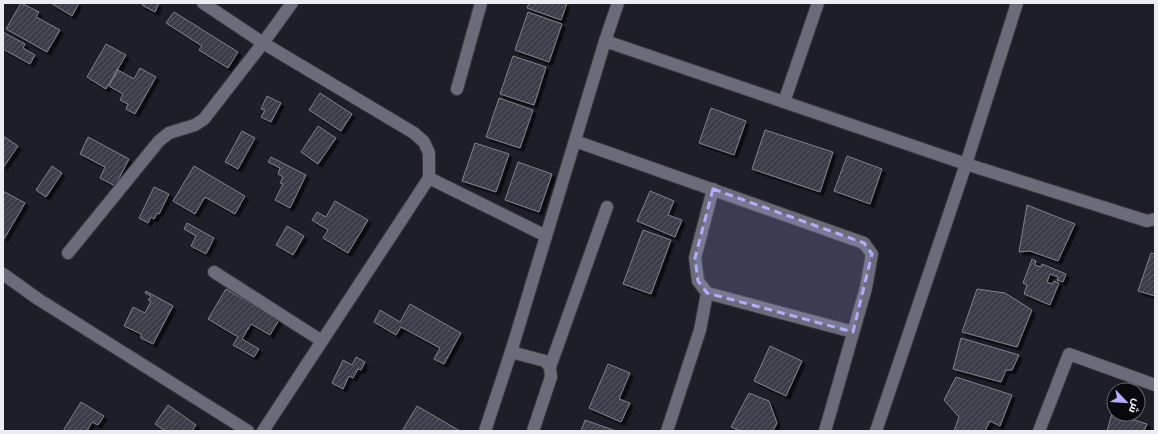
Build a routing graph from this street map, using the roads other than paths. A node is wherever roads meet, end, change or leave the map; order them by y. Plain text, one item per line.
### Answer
1 (203, 3) edge
2 (292, 3) edge
3 (481, 3) edge
4 (618, 3) edge
5 (818, 3) edge
6 (1017, 3) edge
7 (605, 41) junction
8 (263, 43) junction
9 (457, 89) dead end
10 (784, 102) junction
11 (575, 140) junction
12 (966, 164) junction
13 (429, 178) junction
14 (713, 189) junction
15 (607, 207) dead end
16 (1155, 219) edge
17 (546, 236) junction
18 (68, 252) dead end
19 (214, 272) dead end
20 (3, 274) edge
21 (707, 293) junction
22 (853, 332) junction
23 (322, 341) junction
24 (511, 352) junction
25 (550, 367) junction
26 (1155, 386) edge
27 (248, 431) edge
28 (263, 431) edge
29 (485, 431) edge
30 (533, 431) edge
31 (667, 431) edge
32 (825, 431) edge
33 (876, 431) edge
34 (1039, 431) edge

1 - 8 street
2 - 8 street
3 - 9 street
4 - 7 street
5 - 10 street
6 - 12 street
7 - 10 street
7 - 11 street
8 - 13 street
8 - 18 street
10 - 12 street
11 - 14 street
11 - 17 street
12 - 16 street
12 - 33 street
13 - 17 street
13 - 23 street
14 - 21 street
14 - 22 street
15 - 25 street
17 - 24 street
19 - 23 street
20 - 27 street
21 - 22 street
21 - 31 street
22 - 32 street
23 - 28 street
24 - 25 street
24 - 29 street
25 - 30 street
26 - 34 street

